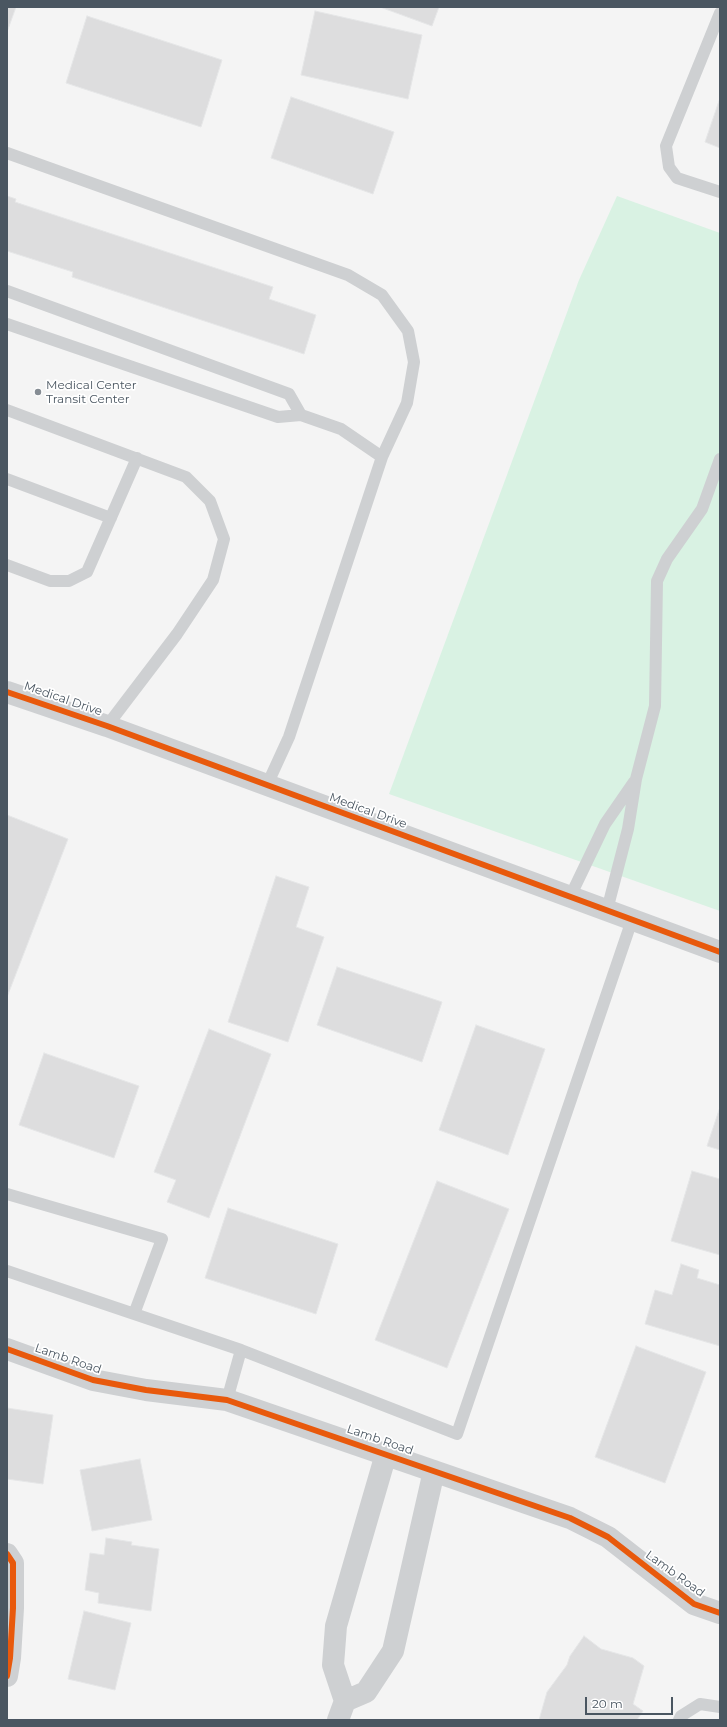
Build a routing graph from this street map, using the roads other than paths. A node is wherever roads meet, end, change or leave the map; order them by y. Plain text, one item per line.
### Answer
1 (720, 13) edge
2 (7, 153) edge
3 (720, 192) edge
4 (7, 291) edge
5 (7, 324) edge
6 (7, 410) edge
7 (301, 415) junction
8 (382, 457) junction
9 (137, 458) junction
10 (720, 459) edge
11 (7, 479) edge
12 (111, 518) junction
13 (7, 565) edge
14 (7, 692) edge
15 (106, 726) junction
16 (636, 779) junction
17 (267, 785) junction
18 (570, 897) junction
19 (607, 910) junction
20 (632, 920) junction
21 (720, 952) edge
22 (7, 1194) edge
23 (7, 1271) edge
24 (134, 1314) junction
25 (7, 1349) edge
26 (241, 1350) junction
27 (227, 1400) junction
28 (386, 1454) junction
29 (434, 1471) junction
30 (7, 1554) edge
31 (720, 1614) edge
32 (7, 1676) edge
33 (720, 1707) edge
34 (342, 1710) edge
35 (679, 1720) edge

1 - 3 lane
2 - 8 lane
4 - 7 lane
5 - 7 lane
6 - 9 lane
7 - 8 lane
8 - 17 lane
9 - 12 lane
9 - 15 lane
10 - 16 lane
11 - 12 lane
12 - 13 lane
14 - 15 street, Medical Drive
15 - 17 street, Medical Drive
16 - 18 lane
16 - 19 lane
17 - 18 street, Medical Drive
18 - 19 street, Medical Drive
19 - 20 street, Medical Drive
20 - 21 street, Medical Drive
20 - 26 lane
22 - 24 lane
23 - 24 lane
24 - 26 lane
25 - 27 street, Lamb Road
26 - 27 lane
27 - 28 street, Lamb Road
28 - 29 street, Lamb Road
28 - 34 street
29 - 31 street, Lamb Road
29 - 34 street
30 - 32 street
33 - 35 lane

